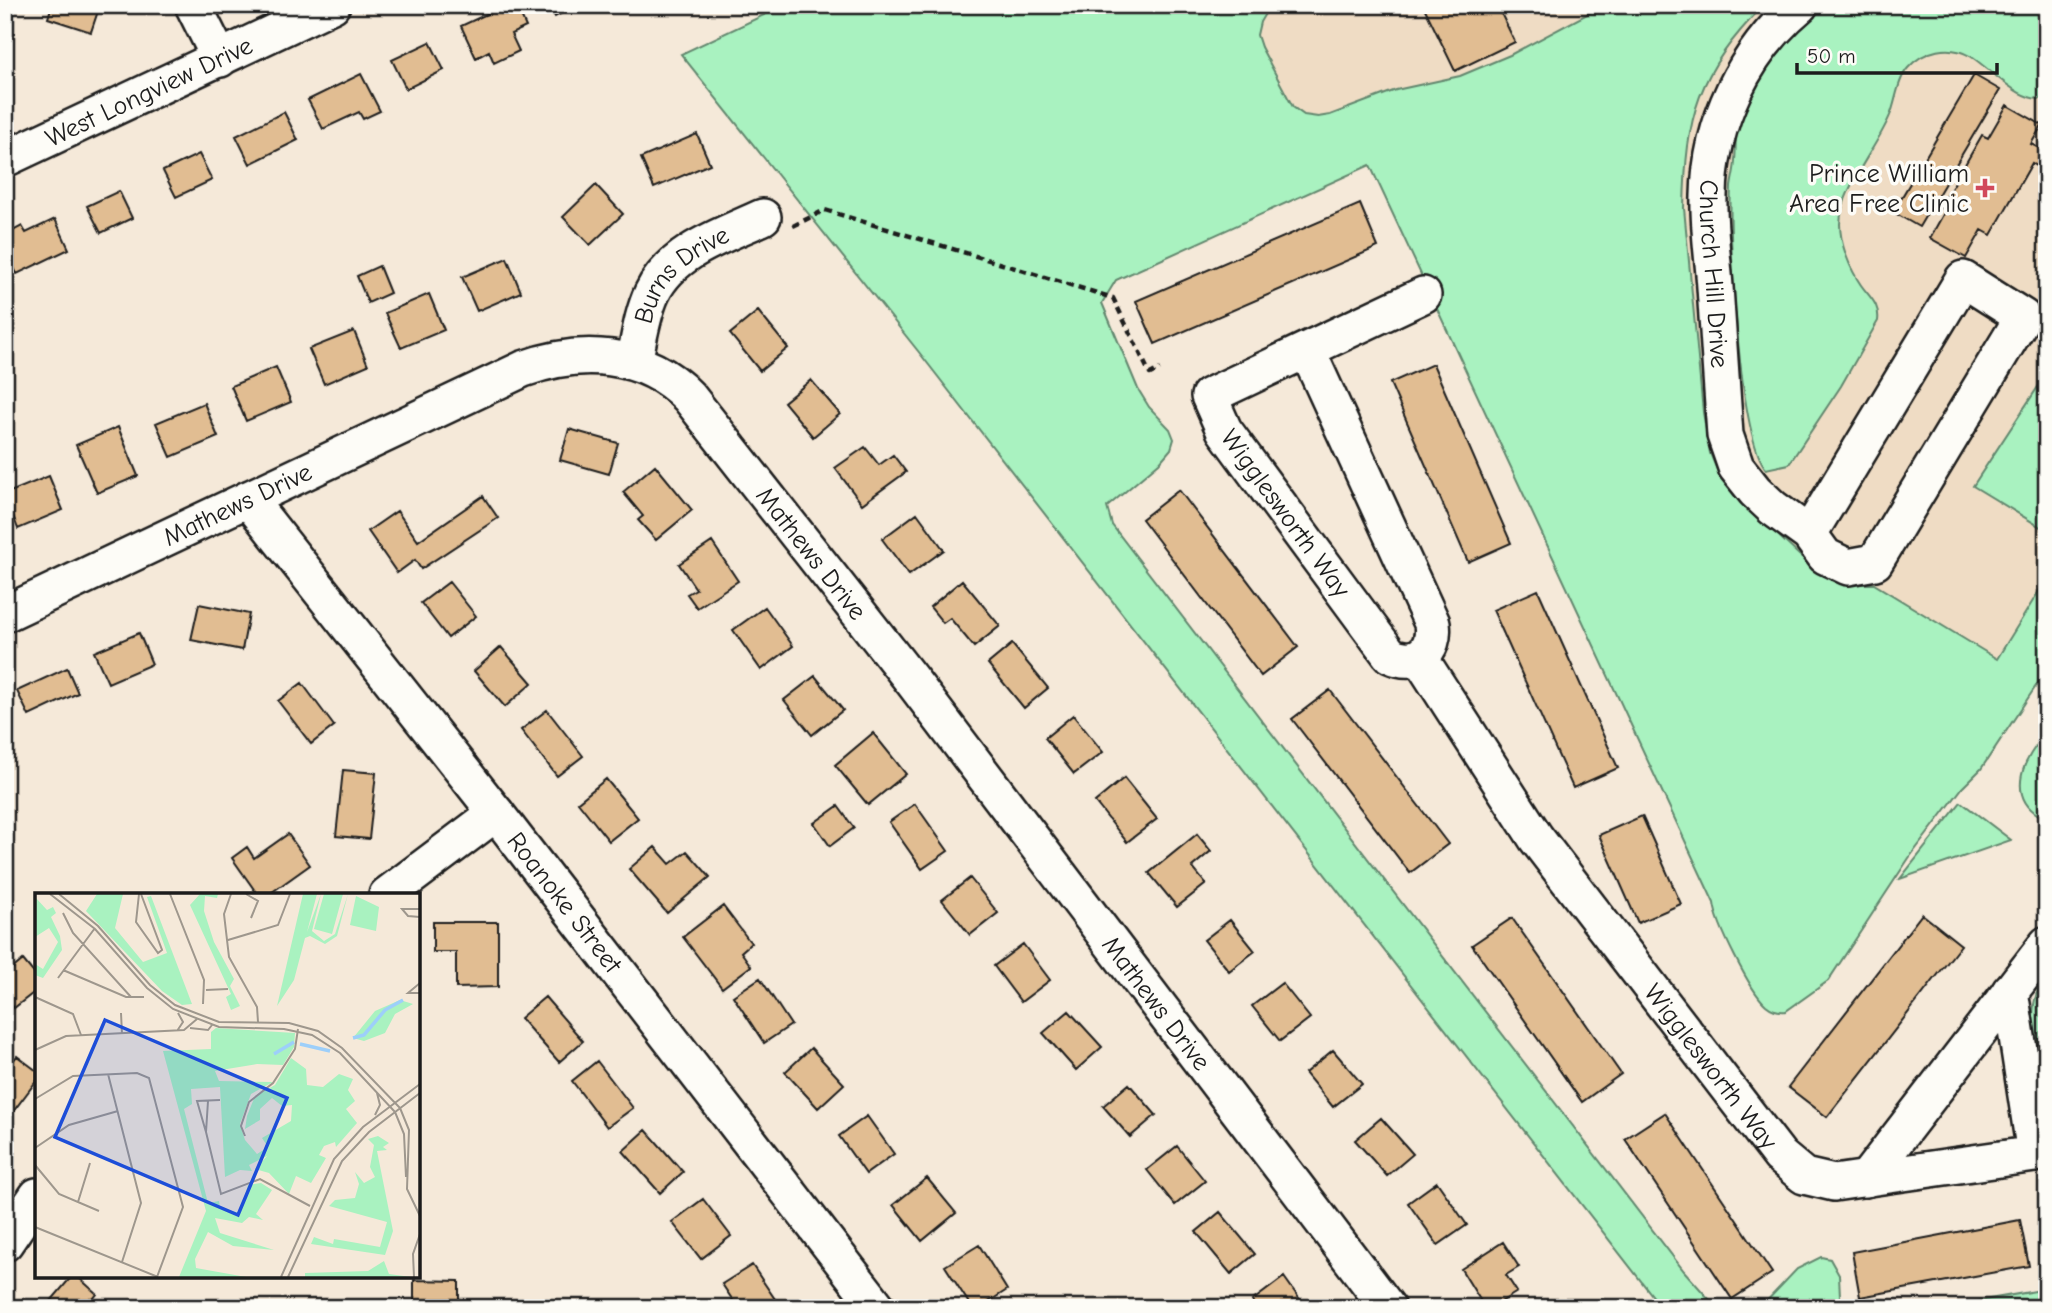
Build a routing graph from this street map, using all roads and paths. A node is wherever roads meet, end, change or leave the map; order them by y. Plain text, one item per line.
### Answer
1 (193, 5) edge
2 (332, 5) edge
3 (1800, 5) edge
4 (220, 59) junction
5 (5, 159) edge
6 (776, 223) joint
7 (1423, 295) dead end
8 (1307, 350) junction
9 (634, 362) junction
10 (1160, 369) dead end
11 (248, 499) junction
12 (1809, 534) junction
13 (5, 614) edge
14 (1420, 657) junction
15 (496, 813) junction
16 (390, 893) edge
17 (2047, 944) edge
18 (2010, 991) junction
19 (1866, 1179) junction
20 (35, 1199) edge
21 (5, 1243) edge
22 (878, 1308) edge
23 (1388, 1308) edge

1 - 4 street
2 - 4 street, West Longview Drive
3 - 12 street, Church Hill Drive
4 - 5 street, West Longview Drive
6 - 9 street, Burns Drive
6 - 10 path
7 - 8 street, Wigglesworth Way
8 - 14 street
8 - 14 street, Wigglesworth Way
9 - 11 street, Mathews Drive
9 - 23 street, Mathews Drive
11 - 13 street, Mathews Drive
11 - 15 street, Roanoke Street
12 - 12 street, Church Hill Drive
14 - 19 street, Wigglesworth Way
15 - 16 street
15 - 22 street, Roanoke Street
17 - 18 street
18 - 19 street
18 - 19 street, Wigglesworth Way
20 - 21 street

